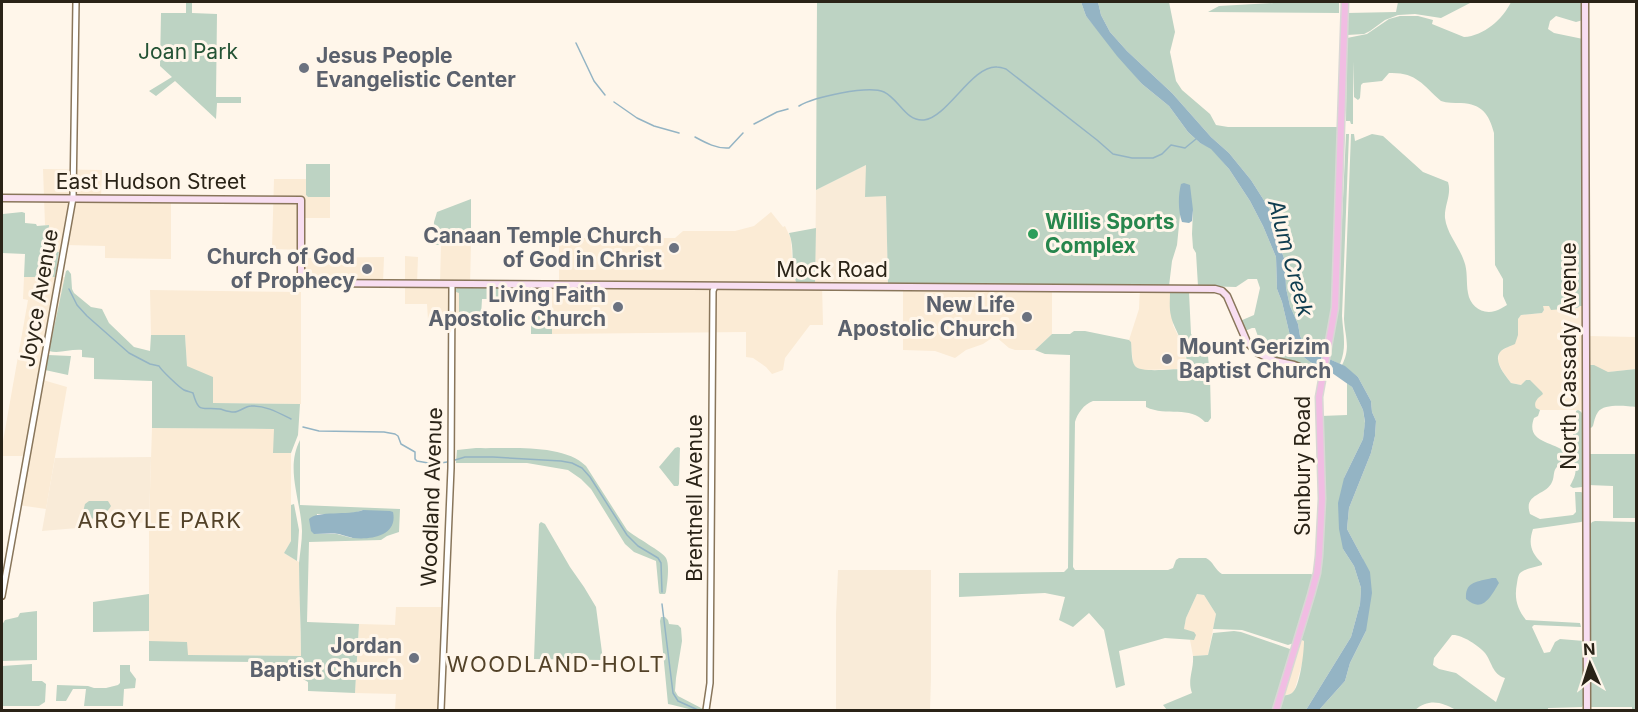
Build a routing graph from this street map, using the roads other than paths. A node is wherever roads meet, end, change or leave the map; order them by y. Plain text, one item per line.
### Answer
1 (76, 2) edge
2 (1345, 2) edge
3 (1585, 2) edge
4 (2, 198) edge
5 (73, 198) junction
6 (301, 283) joint
7 (452, 284) junction
8 (715, 286) junction
9 (1322, 374) junction
10 (2, 596) edge
11 (441, 711) edge
12 (706, 711) edge
13 (1275, 711) edge
14 (1587, 711) edge

1 - 5 street, Joyce Avenue
2 - 9 main road, Sunbury Road
3 - 14 main road, North Cassady Avenue
4 - 5 main road, East Hudson Street
5 - 6 main road, East Hudson Street
5 - 10 street, Joyce Avenue
6 - 7 main road, Mock Road
7 - 8 main road, Mock Road
7 - 11 street, Woodland Avenue
8 - 9 main road, Mock Road
8 - 12 street, Brentnell Avenue
9 - 13 main road, Sunbury Road

